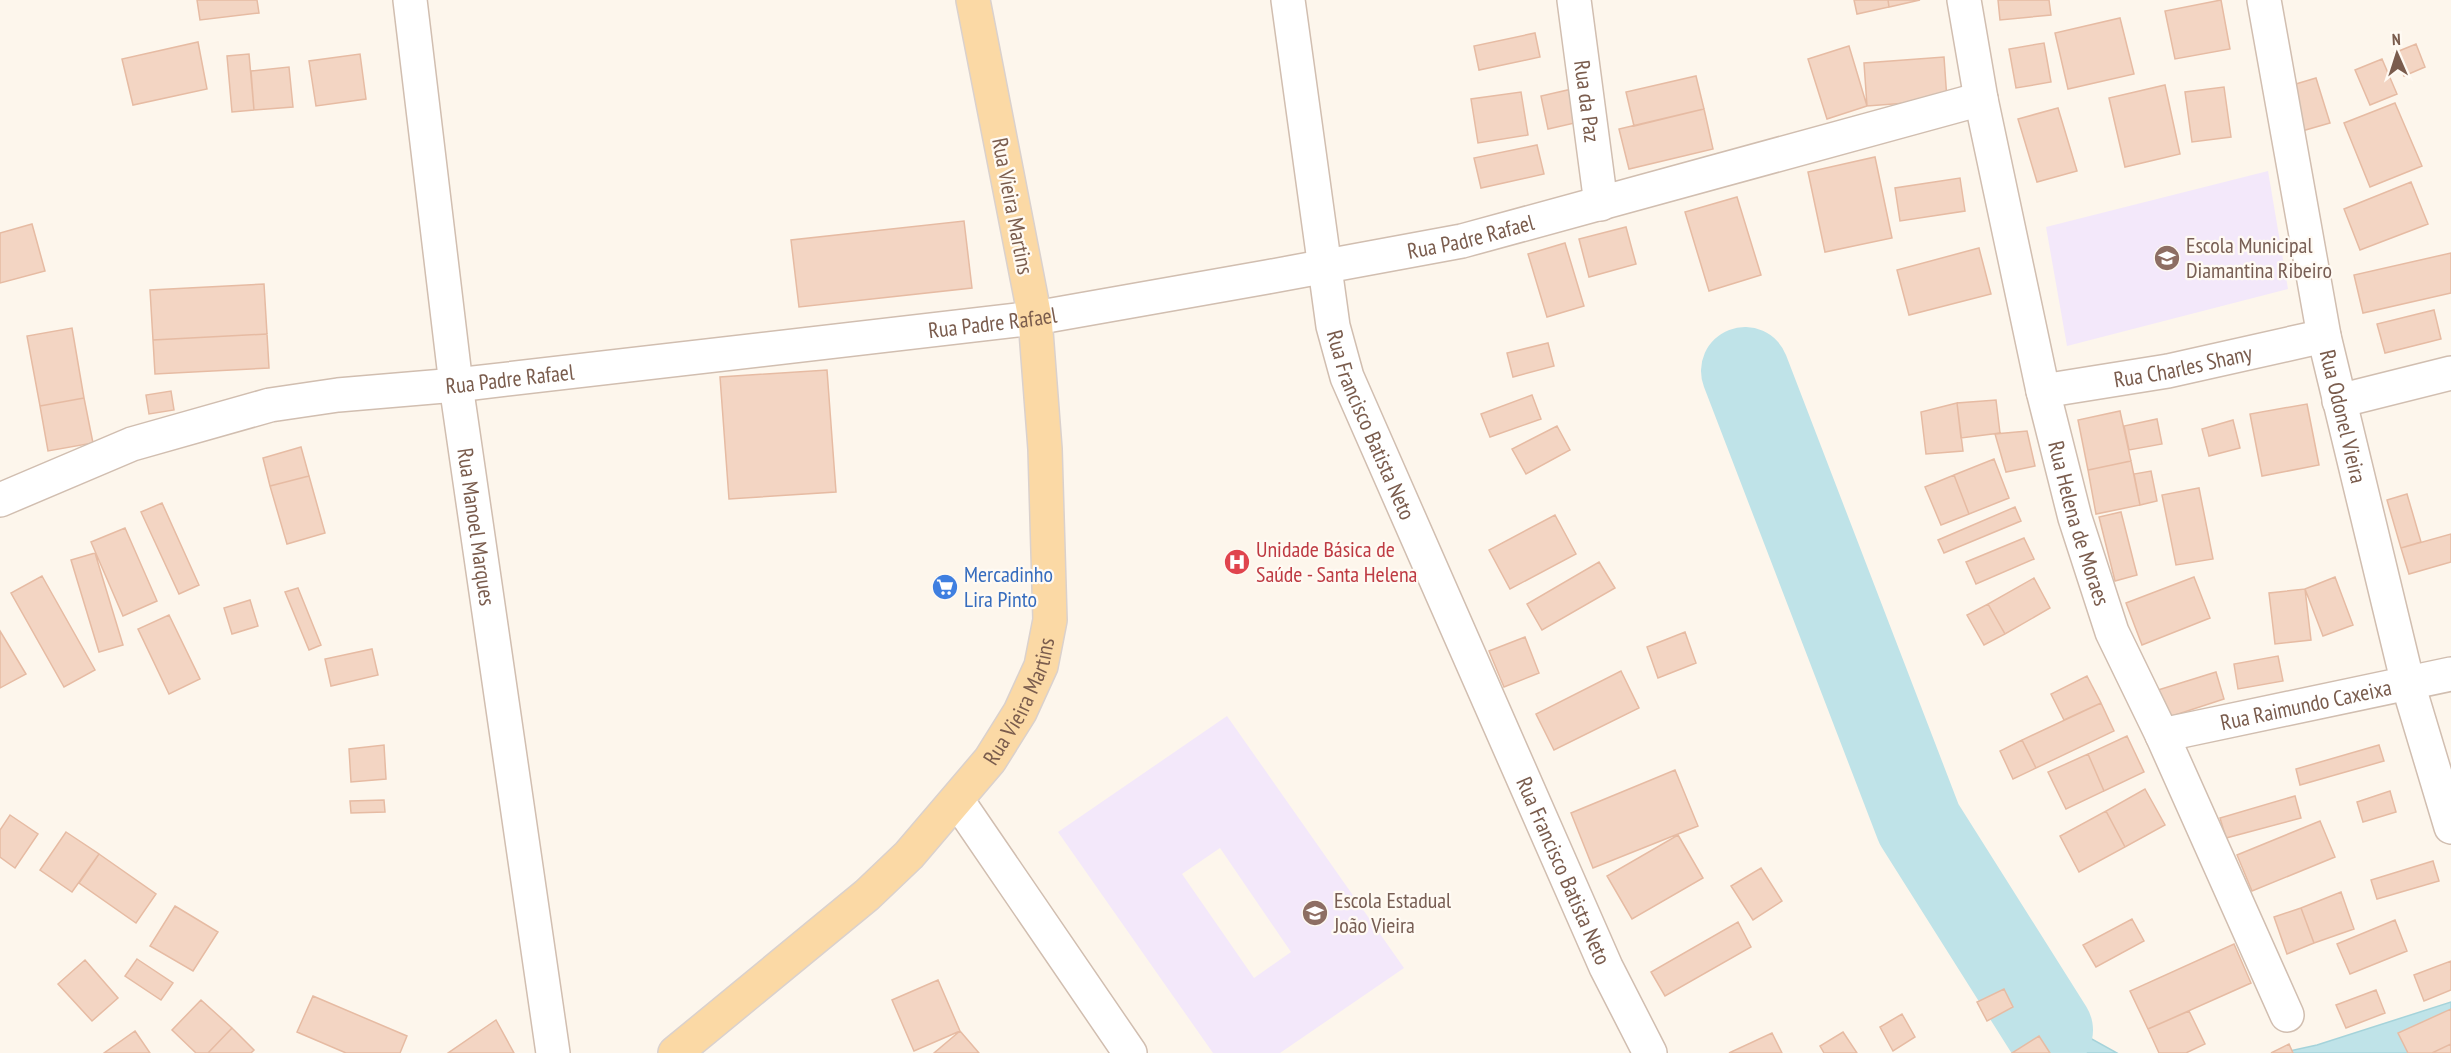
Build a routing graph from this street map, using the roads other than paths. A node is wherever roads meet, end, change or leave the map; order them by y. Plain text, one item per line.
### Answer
1 (410, 0) edge
2 (973, 0) edge
3 (1288, 0) edge
4 (1574, 0) edge
5 (1964, 0) edge
6 (2264, 0) edge
7 (1981, 99) junction
8 (1600, 204) junction
9 (1325, 264) junction
10 (1035, 318) junction
11 (2324, 336) junction
12 (2451, 373) edge
13 (456, 385) junction
14 (2043, 392) junction
15 (2339, 401) junction
16 (0, 500) edge
17 (2451, 674) edge
18 (2408, 684) junction
19 (2162, 735) junction
20 (957, 800) junction
21 (2451, 827) edge
22 (2287, 1015) dead end
23 (553, 1053) edge
24 (675, 1053) edge
25 (1130, 1053) edge
26 (1650, 1053) edge

1 - 13 street, Rua Manoel Marques
2 - 10 main road, Rua Vieira Martins
3 - 9 street, Rua Francisco Batista Neto
4 - 8 street, Rua da Paz
5 - 7 street, Rua Helena de Moraes
6 - 11 street, Rua Odonel Vieira
7 - 8 street, Rua Padre Rafael
7 - 14 street, Rua Helena de Moraes
8 - 9 street, Rua Padre Rafael
9 - 10 street, Rua Padre Rafael
9 - 26 street, Rua Francisco Batista Neto
10 - 13 street, Rua Padre Rafael
10 - 20 main road, Rua Vieira Martins
11 - 14 street, Rua Charles Shany
11 - 15 street, Rua Odonel Vieira
12 - 15 street
13 - 16 street, Rua Padre Rafael
13 - 23 street, Rua Manoel Marques
14 - 19 street, Rua Helena de Moraes
15 - 18 street, Rua Odonel Vieira
17 - 18 street, Rua Raimundo Caxeixa
18 - 19 street, Rua Raimundo Caxeixa
18 - 21 street, Rua Odonel Vieira
19 - 22 street, Rua Helena de Moraes
20 - 24 main road, Rua Vieira Martins
20 - 25 street

